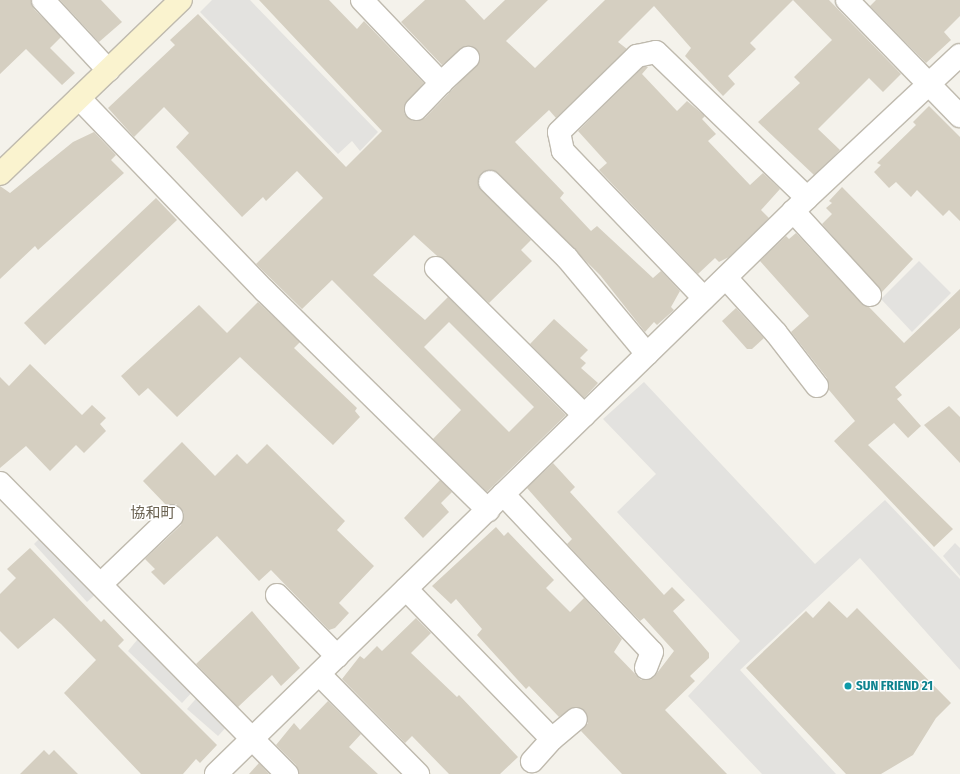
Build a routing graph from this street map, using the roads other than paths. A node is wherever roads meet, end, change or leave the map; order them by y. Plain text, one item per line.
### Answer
1 (43, 0) edge
2 (182, 0) edge
3 (362, 0) edge
4 (847, 0) edge
5 (960, 55) edge
6 (468, 58) dead end
7 (108, 70) junction
8 (441, 84) junction
9 (929, 85) junction
10 (79, 98) junction
11 (416, 109) dead end
12 (960, 116) edge
13 (0, 174) edge
14 (490, 182) dead end
15 (800, 204) junction
16 (436, 268) dead end
17 (726, 278) junction
18 (870, 295) dead end
19 (704, 298) junction
20 (647, 354) junction
21 (817, 386) dead end
22 (584, 415) junction
23 (0, 482) edge
24 (503, 494) junction
25 (488, 510) junction
26 (172, 516) dead end
27 (101, 584) junction
28 (406, 589) junction
29 (277, 595) dead end
30 (337, 656) junction
31 (646, 668) dead end
32 (319, 674) junction
33 (576, 718) dead end
34 (253, 738) junction
35 (552, 739) junction
36 (532, 761) dead end
37 (216, 774) edge
38 (287, 774) edge
39 (418, 774) edge

1 - 7 street
2 - 7 street
3 - 8 street
4 - 9 street
5 - 9 street
6 - 8 street
7 - 10 street
8 - 11 street
9 - 12 street
9 - 15 street
10 - 13 street
10 - 25 street
14 - 20 street
15 - 17 street
15 - 18 street
15 - 19 street
16 - 22 street
17 - 19 street
17 - 21 street
19 - 20 street
20 - 22 street
22 - 24 street
23 - 27 street
24 - 25 street
24 - 31 street
25 - 28 street
26 - 27 street
27 - 34 street
28 - 30 street
28 - 35 street
29 - 30 street
30 - 32 street
32 - 34 street
32 - 39 street
33 - 35 street
34 - 37 street
34 - 38 street
35 - 36 street

